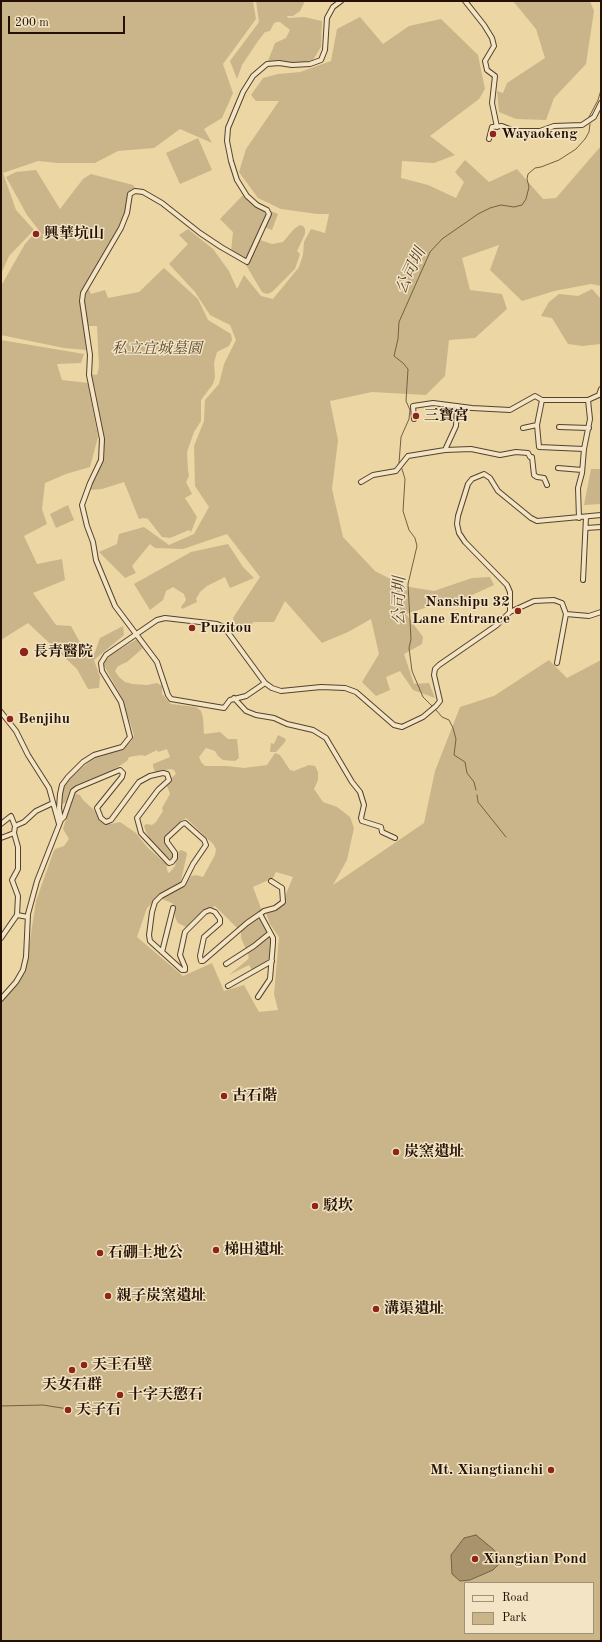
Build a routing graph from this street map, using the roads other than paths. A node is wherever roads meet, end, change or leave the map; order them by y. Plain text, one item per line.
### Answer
1 (341, 1) edge
2 (465, 1) edge
3 (601, 103) edge
4 (496, 127) junction
5 (489, 139) dead end
6 (601, 389) edge
7 (542, 400) junction
8 (588, 400) junction
9 (457, 406) junction
10 (414, 419) dead end
11 (537, 425) junction
12 (559, 427) dead end
13 (523, 428) dead end
14 (588, 428) junction
15 (584, 449) junction
16 (445, 450) junction
17 (558, 468) dead end
18 (582, 470) junction
19 (361, 482) dead end
20 (547, 485) dead end
21 (601, 514) edge
22 (586, 517) junction
23 (579, 518) junction
24 (601, 527) edge
25 (586, 528) junction
26 (583, 580) dead end
27 (510, 612) junction
28 (601, 612) edge
29 (566, 614) junction
30 (137, 634) junction
31 (557, 663) dead end
32 (265, 683) junction
33 (234, 698) junction
34 (1, 712) edge
35 (53, 803) junction
36 (60, 822) junction
37 (1, 824) edge
38 (15, 826) junction
39 (14, 833) junction
40 (1, 838) edge
41 (395, 838) dead end
42 (271, 881) dead end
43 (174, 908) dead end
44 (260, 914) junction
45 (17, 915) junction
46 (28, 917) junction
47 (270, 933) junction
48 (1, 938) edge
49 (162, 952) junction
50 (272, 961) junction
51 (226, 964) dead end
52 (228, 986) dead end
53 (258, 997) dead end
54 (1, 999) edge

1 - 30 street
2 - 4 street
3 - 4 street
4 - 5 street
6 - 8 street
7 - 8 street
7 - 9 street
7 - 11 street
8 - 14 street
9 - 10 street
9 - 16 street
11 - 13 street
11 - 15 street
12 - 14 street
14 - 15 street
15 - 18 street
16 - 19 street
16 - 20 street
17 - 18 street
18 - 23 street
21 - 22 street
22 - 23 street
22 - 25 street
23 - 27 street
24 - 25 street
25 - 26 street
27 - 29 street
27 - 32 street
28 - 29 street
29 - 31 street
30 - 32 street
30 - 33 street
30 - 36 street
32 - 33 street
33 - 41 street
34 - 35 street
35 - 36 street
35 - 38 street
36 - 46 street
36 - 49 street
37 - 38 street
38 - 39 street
39 - 40 street
39 - 45 street
42 - 44 street
43 - 49 street
44 - 47 street
44 - 49 street
45 - 46 street
45 - 48 street
46 - 54 street
47 - 50 street
47 - 51 street
50 - 52 street
50 - 53 street

